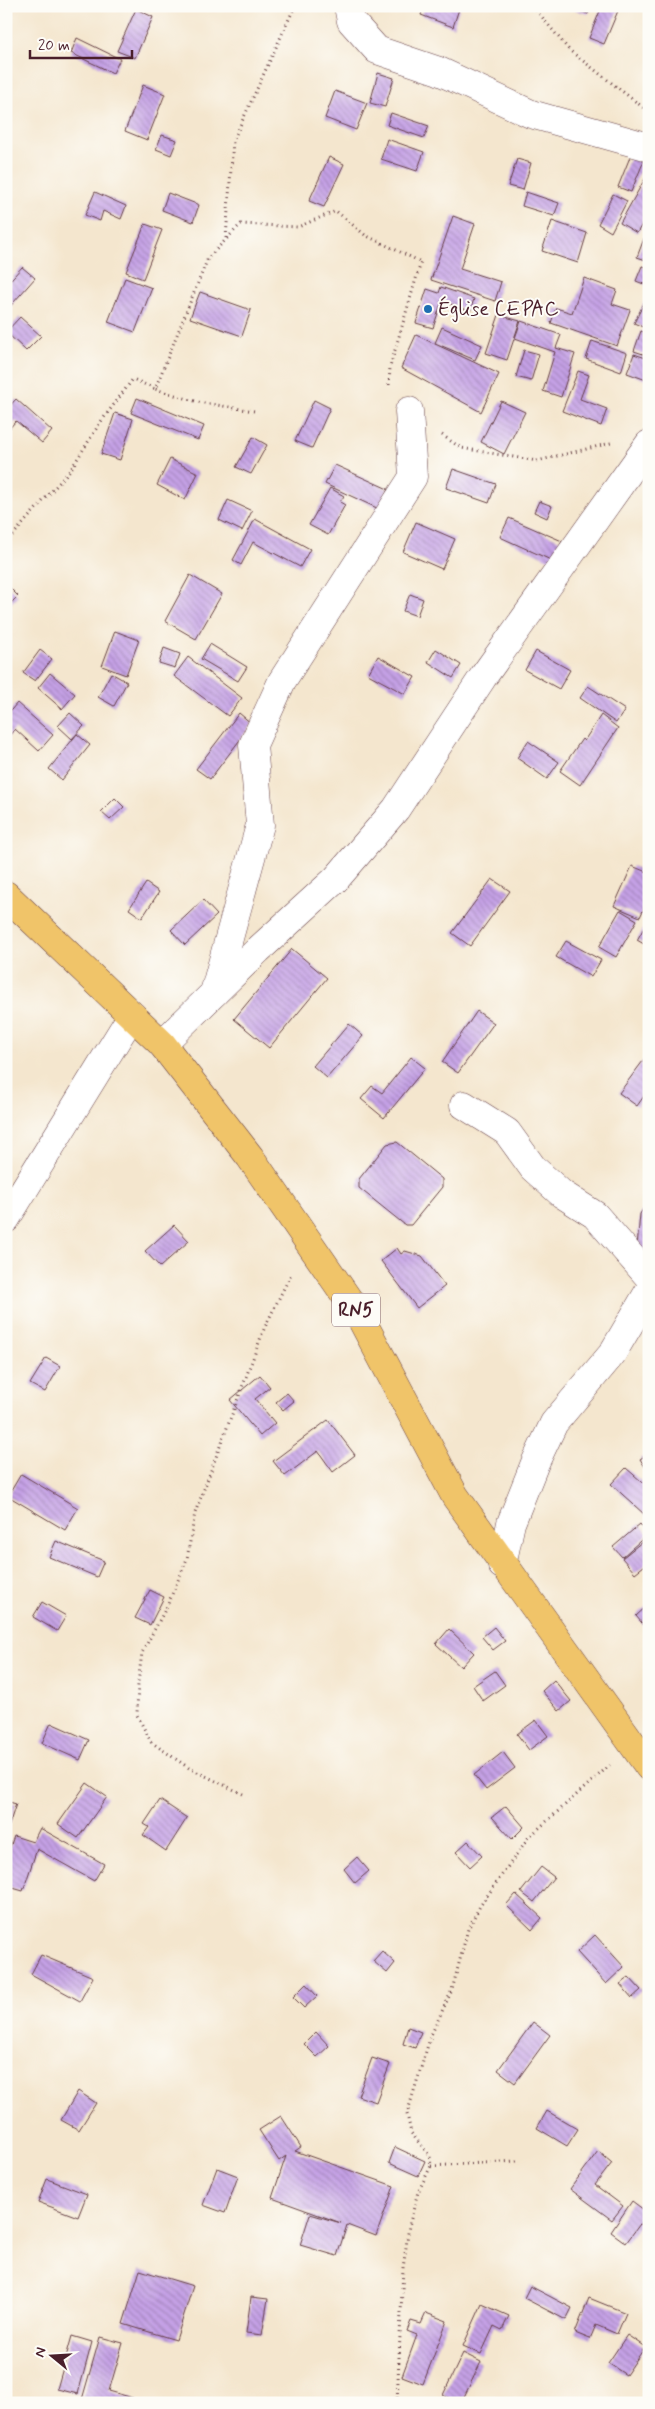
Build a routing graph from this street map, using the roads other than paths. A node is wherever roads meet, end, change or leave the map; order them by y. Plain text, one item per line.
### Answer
1 (348, 6) edge
2 (649, 147) edge
3 (409, 411) road end
4 (649, 444) edge
5 (6, 895) edge
6 (213, 993) junction
7 (132, 1015) junction
8 (162, 1044) junction
9 (464, 1104) dead end
10 (6, 1219) edge
11 (649, 1277) edge
12 (649, 1291) edge
13 (502, 1565) junction
14 (649, 1767) edge

1 - 2 street
3 - 6 street
4 - 6 street
5 - 7 highway, RN5
6 - 8 street
7 - 8 highway, RN5
7 - 10 street
8 - 13 highway, RN5
9 - 11 street
12 - 13 street
13 - 14 highway, RN5

